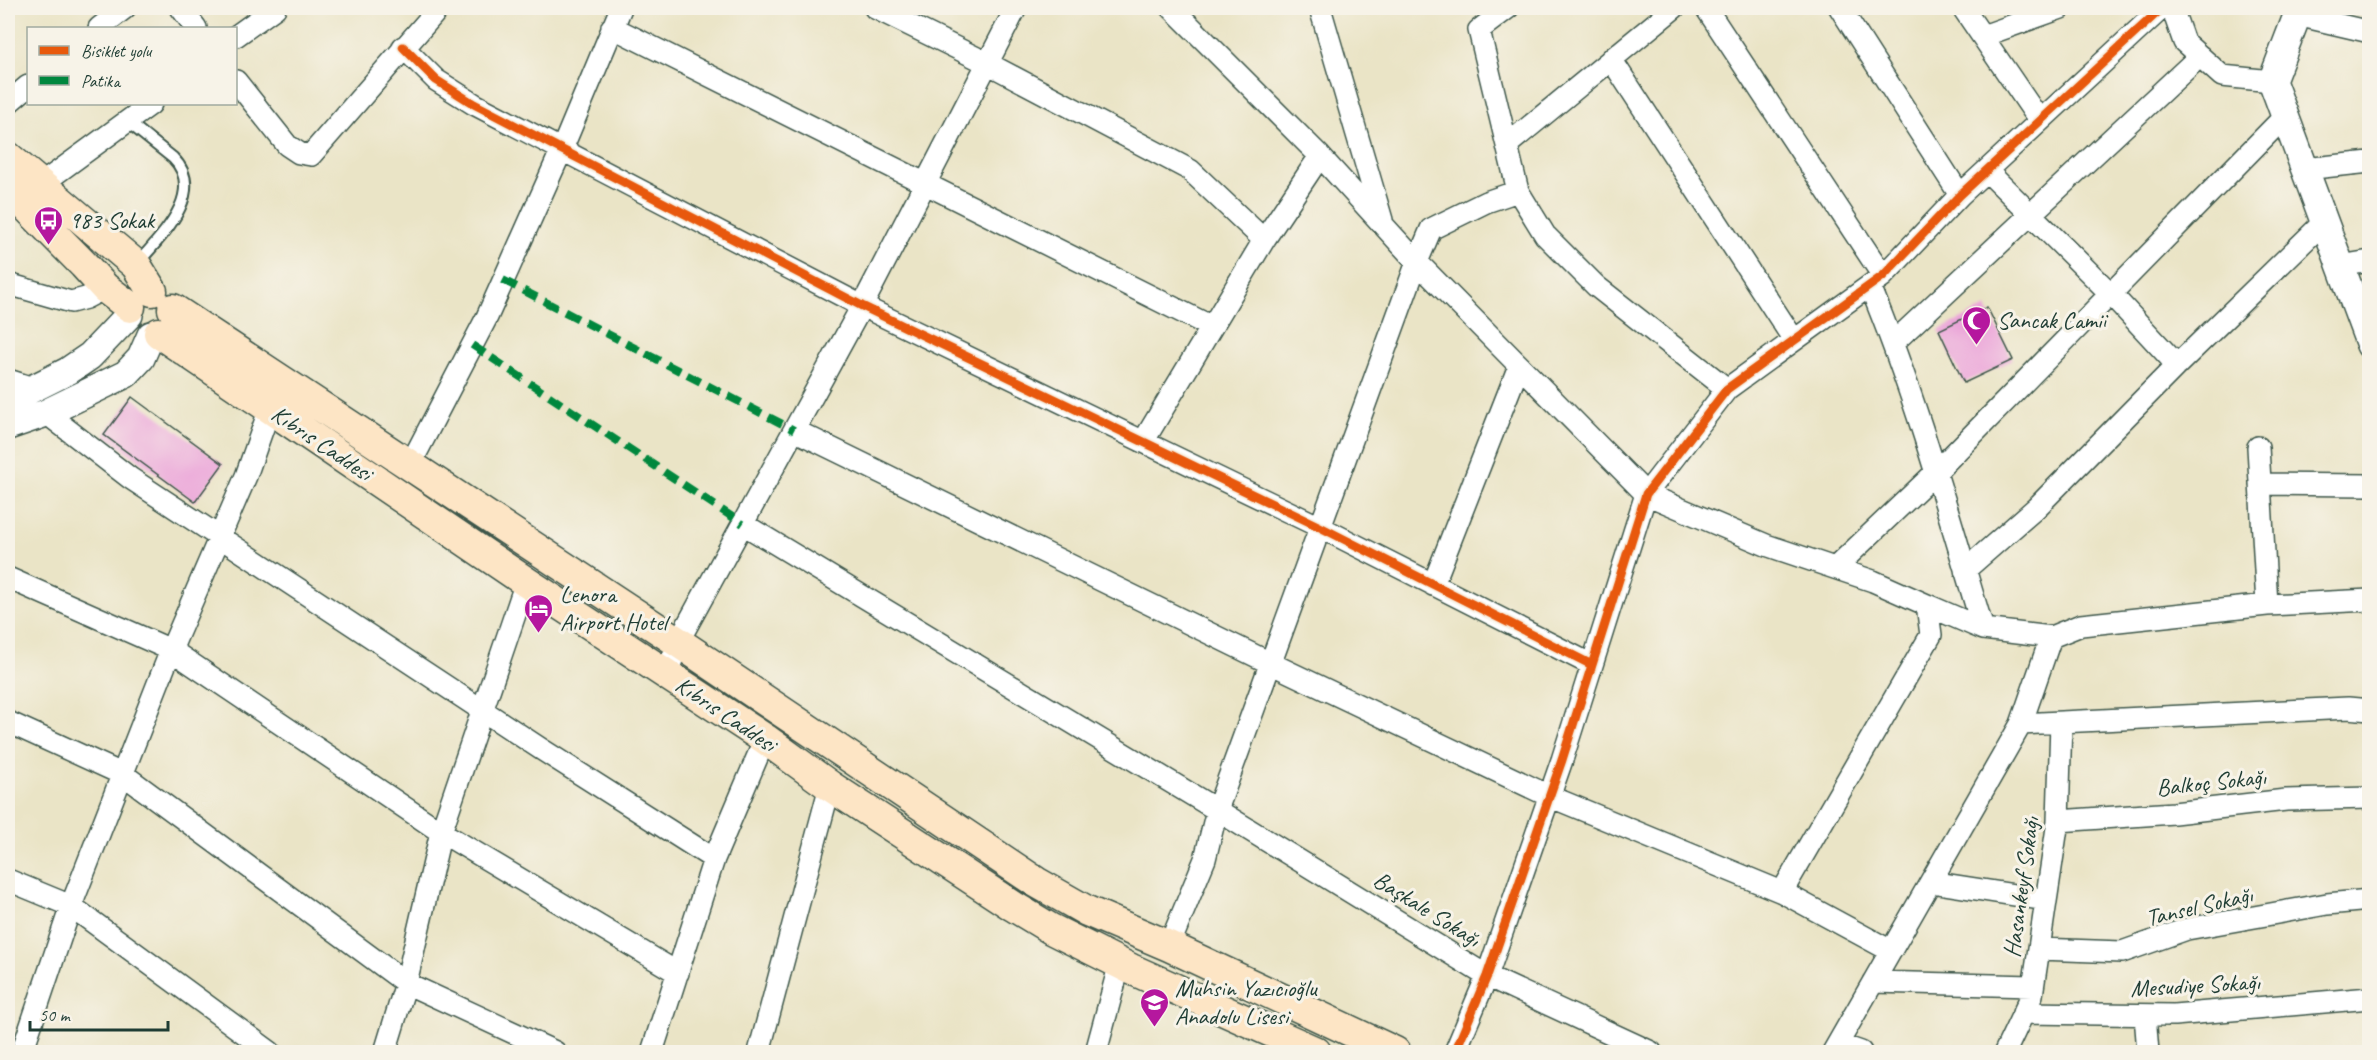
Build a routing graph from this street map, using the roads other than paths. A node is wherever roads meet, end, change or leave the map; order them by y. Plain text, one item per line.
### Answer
1 (125, 8) edge
2 (181, 8) edge
3 (275, 8) edge
4 (439, 8) edge
5 (875, 8) edge
6 (1016, 8) edge
7 (1172, 8) edge
8 (1320, 8) edge
9 (1508, 8) edge
10 (1674, 8) edge
11 (1706, 8) edge
12 (1840, 8) edge
13 (1963, 8) edge
14 (2061, 8) edge
15 (2162, 8) edge
16 (2172, 8) edge
17 (2299, 11) edge
18 (616, 17) edge
19 (100, 27) edge
20 (195, 27) edge
21 (2370, 32) edge
22 (237, 35) edge
23 (1983, 36) junction
24 (403, 48) junction
25 (2200, 56) junction
26 (1611, 59) junction
27 (987, 63) junction
28 (2272, 81) junction
29 (237, 82) edge
30 (27, 87) edge
31 (8, 103) edge
32 (150, 105) edge
33 (2285, 116) junction
34 (2040, 121) junction
35 (128, 122) junction
36 (1507, 145) junction
37 (562, 148) junction
38 (1320, 156) junction
39 (8, 157) edge
40 (2370, 162) edge
41 (2304, 169) junction
42 (1987, 171) junction
43 (924, 183) junction
44 (40, 185) junction
45 (8, 188) edge
46 (1518, 191) junction
47 (1960, 195) junction
48 (2031, 214) junction
49 (2324, 222) junction
50 (1384, 226) junction
51 (1264, 240) junction
52 (2370, 261) edge
53 (1417, 262) junction
54 (136, 265) junction
55 (2340, 266) junction
56 (1876, 281) junction
57 (8, 284) edge
58 (105, 288) junction
59 (2111, 294) junction
60 (862, 306) junction
61 (149, 315) junction
62 (1212, 327) junction
63 (1794, 340) junction
64 (1893, 343) junction
65 (2370, 345) edge
66 (2177, 365) junction
67 (1519, 366) junction
68 (8, 380) edge
69 (33, 388) junction
70 (1727, 389) junction
71 (8, 400) edge
72 (270, 408) junction
73 (46, 412) junction
74 (8, 426) edge
75 (794, 430) junction
76 (1143, 442) junction
77 (2258, 447) dead end
78 (410, 465) junction
79 (1936, 472) junction
80 (2260, 484) junction
81 (2370, 485) edge
82 (1646, 494) junction
83 (743, 524) junction
84 (1320, 528) junction
85 (219, 535) junction
86 (1835, 568) junction
87 (1965, 570) junction
88 (8, 578) edge
89 (526, 582) junction
90 (1433, 585) junction
91 (2370, 600) edge
92 (1927, 605) junction
93 (2267, 605) junction
94 (1983, 629) junction
95 (2051, 637) junction
96 (678, 642) junction
97 (171, 650) junction
98 (1270, 663) junction
99 (1592, 665) junction
100 (667, 674) junction
101 (2370, 710) edge
102 (483, 711) junction
103 (8, 722) edge
104 (2061, 722) junction
105 (2021, 724) junction
106 (765, 739) junction
107 (124, 775) junction
108 (830, 786) junction
109 (1549, 796) junction
110 (2370, 798) edge
111 (1217, 810) junction
112 (2058, 821) junction
113 (441, 832) junction
114 (714, 859) junction
115 (8, 880) edge
116 (1931, 882) junction
117 (1782, 891) junction
118 (2046, 900) junction
119 (2370, 900) edge
120 (71, 906) junction
121 (1169, 946) junction
122 (2039, 949) junction
123 (1891, 951) junction
124 (1120, 963) junction
125 (678, 973) junction
126 (1487, 975) junction
127 (1874, 982) junction
128 (406, 983) junction
129 (2033, 986) junction
130 (2370, 998) edge
131 (2023, 1013) junction
132 (2145, 1015) junction
133 (1835, 1048) edge
134 (22, 1053) edge
135 (270, 1053) edge
136 (386, 1053) edge
137 (555, 1053) edge
138 (652, 1053) edge
139 (759, 1053) edge
140 (1096, 1053) edge
141 (1316, 1053) edge
142 (1395, 1053) edge
143 (1455, 1053) edge
144 (1651, 1053) edge
145 (1861, 1053) edge
146 (2005, 1053) edge
147 (2148, 1053) edge

1 - 19 street
2 - 20 street
3 - 22 street
4 - 24 street
5 - 27 street
6 - 27 street
7 - 38 street
8 - 50 street
9 - 36 street
10 - 26 street
11 - 56 street
12 - 47 street
13 - 23 street
14 - 23 street
15 - 34 street
16 - 25 street
17 - 21 street
17 - 28 street
18 - 37 street
18 - 43 street
23 - 34 street
24 - 29 street
24 - 37 street
25 - 28 street
25 - 48 street
26 - 36 street
26 - 63 street
27 - 43 street
27 - 51 street
28 - 33 street
30 - 31 street
32 - 35 street
33 - 41 street
33 - 59 street
34 - 42 street
35 - 44 street
35 - 54 lane
36 - 46 street
37 - 60 street
37 - 78 street
38 - 50 street
38 - 51 street
39 - 44 main road
40 - 41 street
41 - 49 street
42 - 47 street
42 - 48 street
43 - 60 street
43 - 62 street
44 - 54 main road
45 - 58 main road, Kıbrıs Caddesi
46 - 53 street
46 - 70 street
47 - 56 street
48 - 59 street
48 - 64 street
49 - 55 street
49 - 66 street
50 - 53 street
51 - 62 street
52 - 55 street
53 - 67 street
53 - 84 street
54 - 61 main road
55 - 65 street
56 - 63 street
56 - 64 street
57 - 58 street
58 - 61 main road, Kıbrıs Caddesi
59 - 66 street
59 - 79 street
60 - 75 street
60 - 76 street
61 - 69 street
61 - 72 main road, Kıbrıs Caddesi
61 - 73 street
61 - 78 main road
62 - 76 street
63 - 70 street
64 - 79 street
66 - 87 street
67 - 82 street
67 - 90 street
68 - 69 street
69 - 71 street
70 - 82 street
72 - 85 street
72 - 89 main road, Kıbrıs Caddesi
73 - 74 street
73 - 85 street
75 - 83 street
75 - 98 street
76 - 84 street
77 - 80 street
78 - 96 main road
79 - 86 street
79 - 87 street
80 - 81 street
80 - 93 street
82 - 86 street
82 - 99 street
83 - 96 street
83 - 111 street, Başkale Sokağı
84 - 90 street
84 - 98 street
85 - 97 street
85 - 102 street
86 - 92 street
87 - 94 street
88 - 97 street
89 - 100 main road, Kıbrıs Caddesi
89 - 102 street
90 - 99 street
91 - 93 street
92 - 94 street
92 - 117 street
93 - 95 street
94 - 95 street
95 - 105 street
96 - 100 street
96 - 121 main road
97 - 107 street
97 - 113 street
98 - 109 street
98 - 111 street
99 - 109 street
100 - 106 main road, Kıbrıs Caddesi
101 - 104 street
102 - 113 street
102 - 114 street
103 - 107 street
104 - 105 street
104 - 112 street, Hasankeyf Sokağı
105 - 116 street
106 - 108 main road, Kıbrıs Caddesi
106 - 114 street
107 - 120 street
107 - 128 street
108 - 124 main road, Kıbrıs Caddesi
108 - 139 street
109 - 117 street
109 - 126 street
110 - 112 street, Balkoç Sokağı
111 - 121 street
111 - 126 street, Başkale Sokağı
112 - 118 street, Hasankeyf Sokağı
113 - 125 street
113 - 128 street
114 - 125 street
115 - 120 street
116 - 118 street
116 - 123 street
117 - 123 street
118 - 122 street, Hasankeyf Sokağı
119 - 122 street, Tansel Sokağı
120 - 134 street
120 - 135 street
121 - 142 main road
122 - 129 street, Hasankeyf Sokağı
123 - 127 street
124 - 140 street
124 - 141 main road, Kıbrıs Caddesi
125 - 138 street
126 - 143 street
126 - 144 street, Başkale Sokağı
127 - 129 street
127 - 133 street
128 - 136 street
128 - 137 street
129 - 131 street, Hasankeyf Sokağı
130 - 132 street, Mesudiye Sokağı
131 - 132 street, Mesudiye Sokağı
131 - 146 street, Hasankeyf Sokağı
132 - 147 street
133 - 145 street

